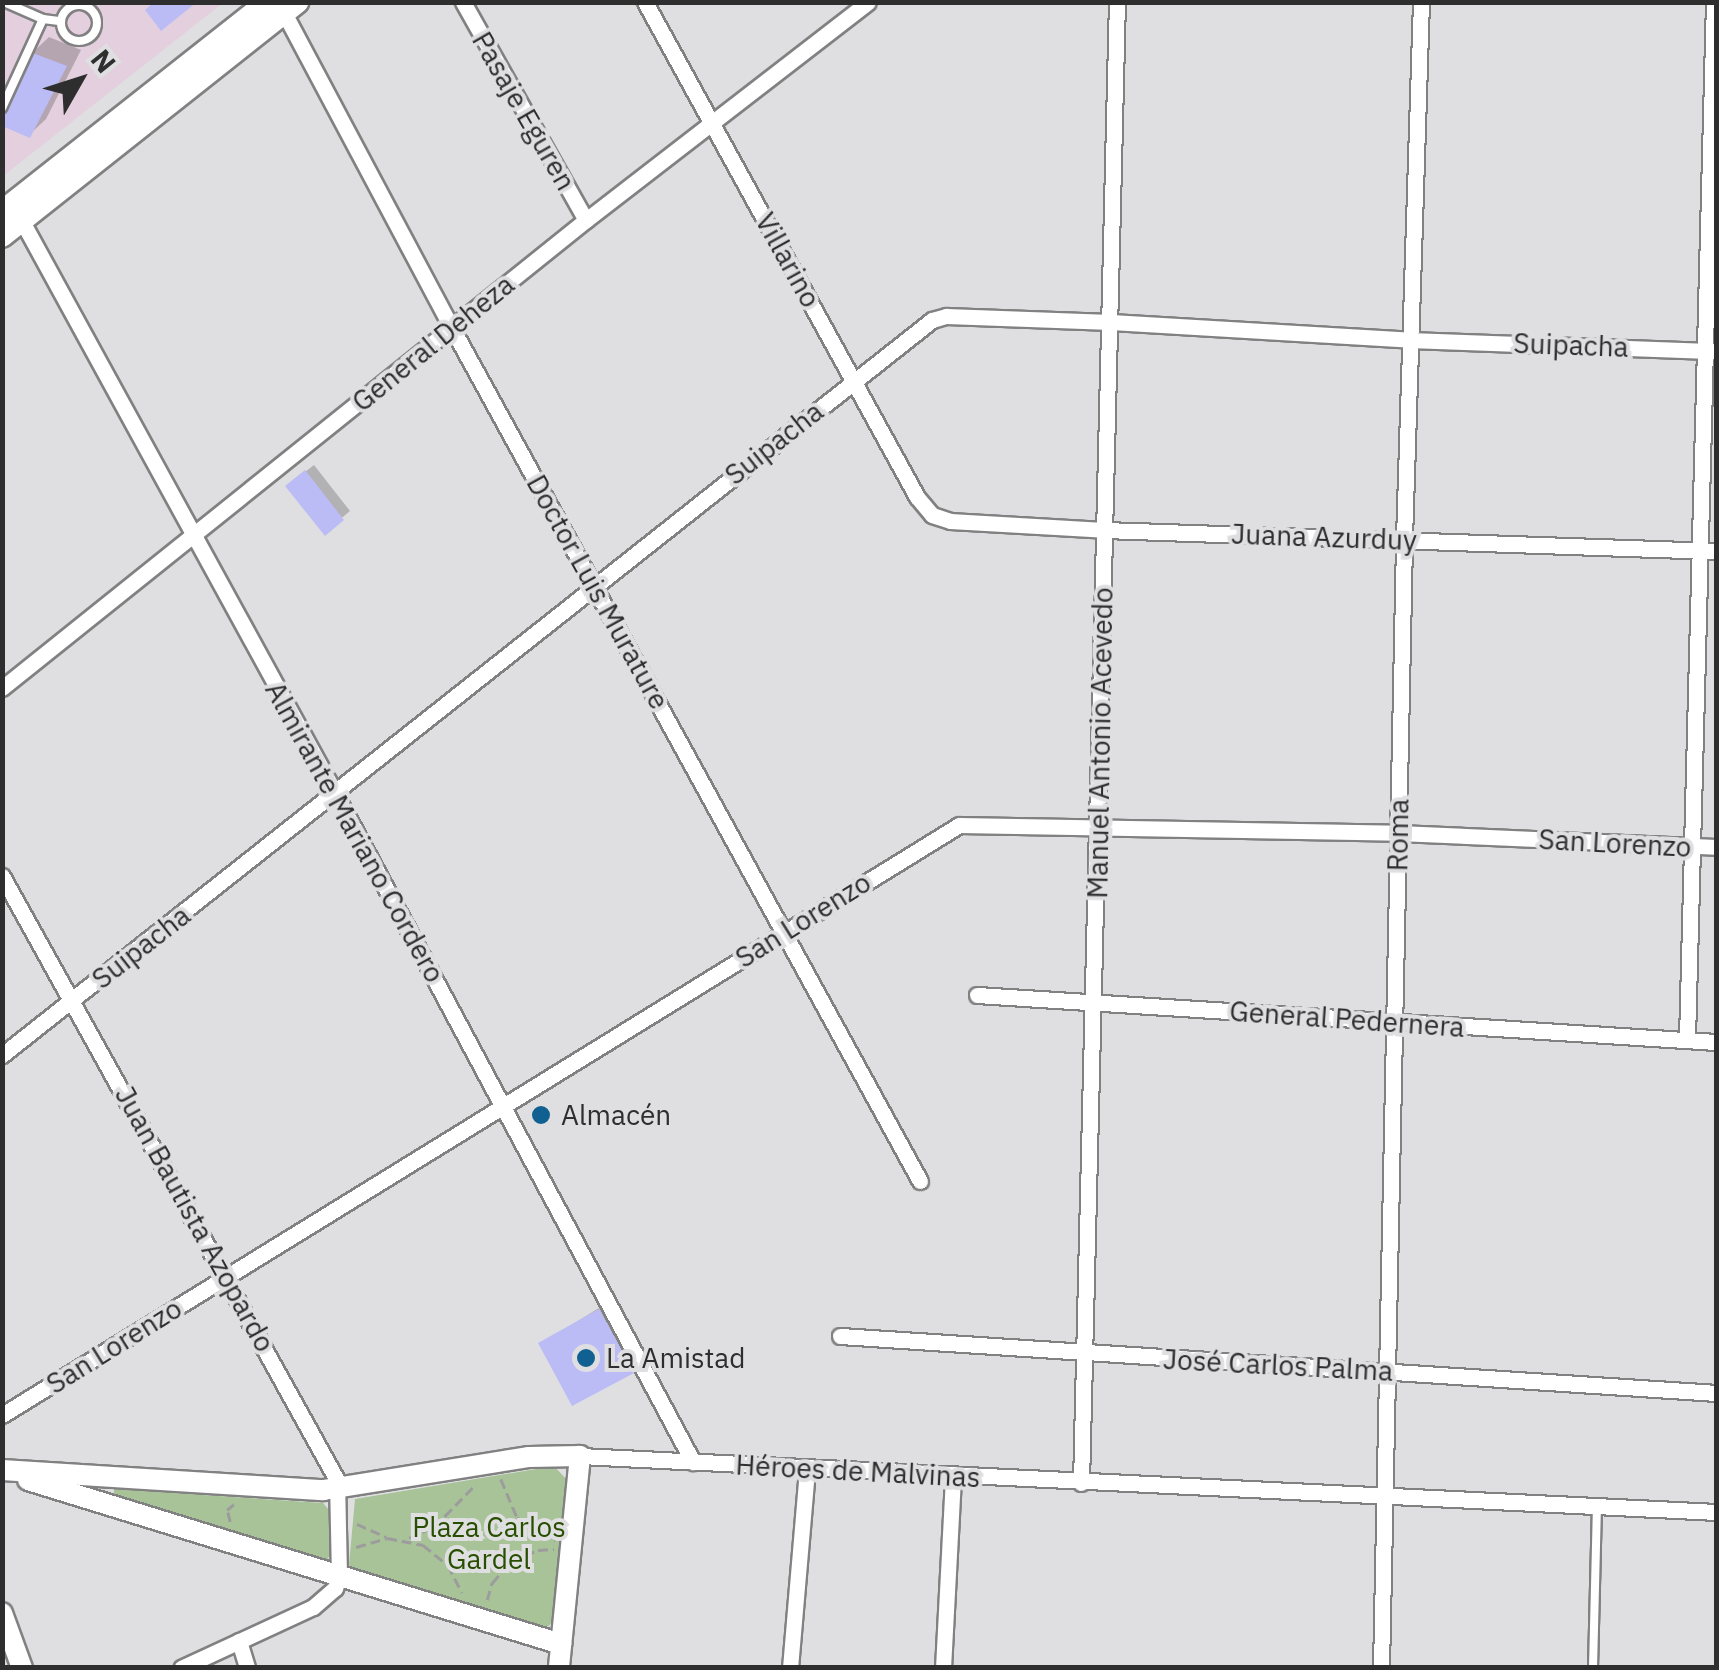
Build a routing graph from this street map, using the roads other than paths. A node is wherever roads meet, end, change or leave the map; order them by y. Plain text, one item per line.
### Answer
1 (4, 2) edge
2 (463, 2) edge
3 (645, 2) edge
4 (868, 2) edge
5 (1118, 2) edge
6 (1421, 2) edge
7 (1714, 2) edge
8 (282, 5) edge
9 (42, 18) junction
10 (59, 21) junction
11 (2, 108) edge
12 (712, 122) junction
13 (12, 212) edge
14 (586, 220) junction
15 (2, 236) edge
16 (1111, 322) junction
17 (452, 328) junction
18 (1410, 340) junction
19 (1710, 350) edge
20 (854, 380) junction
21 (932, 515) joint
22 (1104, 530) junction
23 (193, 535) junction
24 (1404, 539) junction
25 (1708, 550) edge
26 (594, 584) junction
27 (2, 688) edge
28 (336, 795) junction
29 (1099, 825) junction
30 (1398, 833) junction
31 (1693, 847) junction
32 (1716, 847) edge
33 (2, 876) edge
34 (784, 933) junction
35 (977, 995) dead end
36 (73, 1000) junction
37 (1095, 1002) junction
38 (1395, 1024) junction
39 (1687, 1039) junction
40 (1716, 1042) edge
41 (2, 1056) edge
42 (504, 1105) junction
43 (920, 1180) dead end
44 (227, 1275) junction
45 (840, 1336) dead end
46 (1084, 1355) junction
47 (1387, 1371) junction
48 (1716, 1393) edge
49 (2, 1416) edge
50 (580, 1456) junction
51 (693, 1462) junction
52 (807, 1469) junction
53 (2, 1471) edge
54 (952, 1477) junction
55 (1082, 1483) junction
56 (339, 1490) junction
57 (1385, 1495) junction
58 (1598, 1506) junction
59 (1716, 1512) edge
60 (339, 1576) junction
61 (2, 1613) edge
62 (240, 1641) junction
63 (561, 1644) junction
64 (22, 1668) edge
65 (181, 1668) edge
66 (248, 1668) edge
67 (560, 1668) edge
68 (790, 1668) edge
69 (942, 1668) edge
70 (1381, 1668) edge
71 (1593, 1668) edge

1 - 9 lane
2 - 14 street, Pasaje Eguren
3 - 12 street, Villarino
4 - 12 street, General Deheza
5 - 16 street, Manuel Antonio Acevedo
6 - 18 street, Roma
7 - 19 street
8 - 13 main road
8 - 17 street, Doctor Luis Murature
9 - 10 lane
9 - 11 lane
10 - 10 lane
12 - 14 street, General Deheza
12 - 20 street, Villarino
13 - 15 main road
13 - 23 street, Almirante Mariano Cordero
14 - 17 street, General Deheza
16 - 18 street, Suipacha
16 - 20 street, Suipacha
16 - 22 street, Manuel Antonio Acevedo
17 - 23 street, General Deheza
17 - 26 street, Doctor Luis Murature
18 - 19 street, Suipacha
18 - 24 street, Roma
19 - 25 street
20 - 21 street, Villarino
20 - 26 street, Suipacha
21 - 22 street, Juana Azurduy
22 - 24 street, Juana Azurduy
22 - 29 street, Manuel Antonio Acevedo
23 - 27 street, General Deheza
23 - 28 street, Almirante Mariano Cordero
24 - 25 street, Juana Azurduy
24 - 30 street, Roma
25 - 31 street
26 - 28 street, Suipacha
26 - 34 street, Doctor Luis Murature
28 - 36 street, Suipacha
28 - 42 street, Almirante Mariano Cordero
29 - 30 street, San Lorenzo
29 - 34 street, San Lorenzo
29 - 37 street, Manuel Antonio Acevedo
30 - 31 street, San Lorenzo
30 - 38 street, Roma
31 - 32 street, San Lorenzo
31 - 39 street
33 - 36 street, Juan Bautista Azopardo
34 - 42 street, San Lorenzo
34 - 43 street, Doctor Luis Murature
35 - 37 street, General Pedernera
36 - 41 street, Suipacha
36 - 44 street, Juan Bautista Azopardo
37 - 38 street, General Pedernera
37 - 46 street, Manuel Antonio Acevedo
38 - 39 street, General Pedernera
38 - 47 street, Roma
39 - 40 street, General Pedernera
42 - 44 street, San Lorenzo
42 - 51 street, Almirante Mariano Cordero
44 - 49 street, San Lorenzo
44 - 56 street, Juan Bautista Azopardo
45 - 46 street, José Carlos Palma
46 - 47 street, José Carlos Palma
46 - 55 street, Manuel Antonio Acevedo
47 - 48 street, José Carlos Palma
47 - 57 street, Roma
50 - 51 street, Héroes de Malvinas
50 - 56 street, Héroes de Malvinas
50 - 63 street
51 - 52 street, Héroes de Malvinas
52 - 54 street, Héroes de Malvinas
52 - 68 street
53 - 56 street, Héroes de Malvinas
53 - 60 street, Héroes de Malvinas
54 - 55 street, Héroes de Malvinas
54 - 69 street
55 - 57 street, Héroes de Malvinas
56 - 60 street, Juan Bautista Azopardo
57 - 58 street, Héroes de Malvinas
57 - 70 street, Roma
58 - 59 street, Héroes de Malvinas
58 - 71 lane
60 - 62 street
60 - 63 street, Héroes de Malvinas
61 - 64 street
62 - 65 street
62 - 66 street
63 - 67 street

